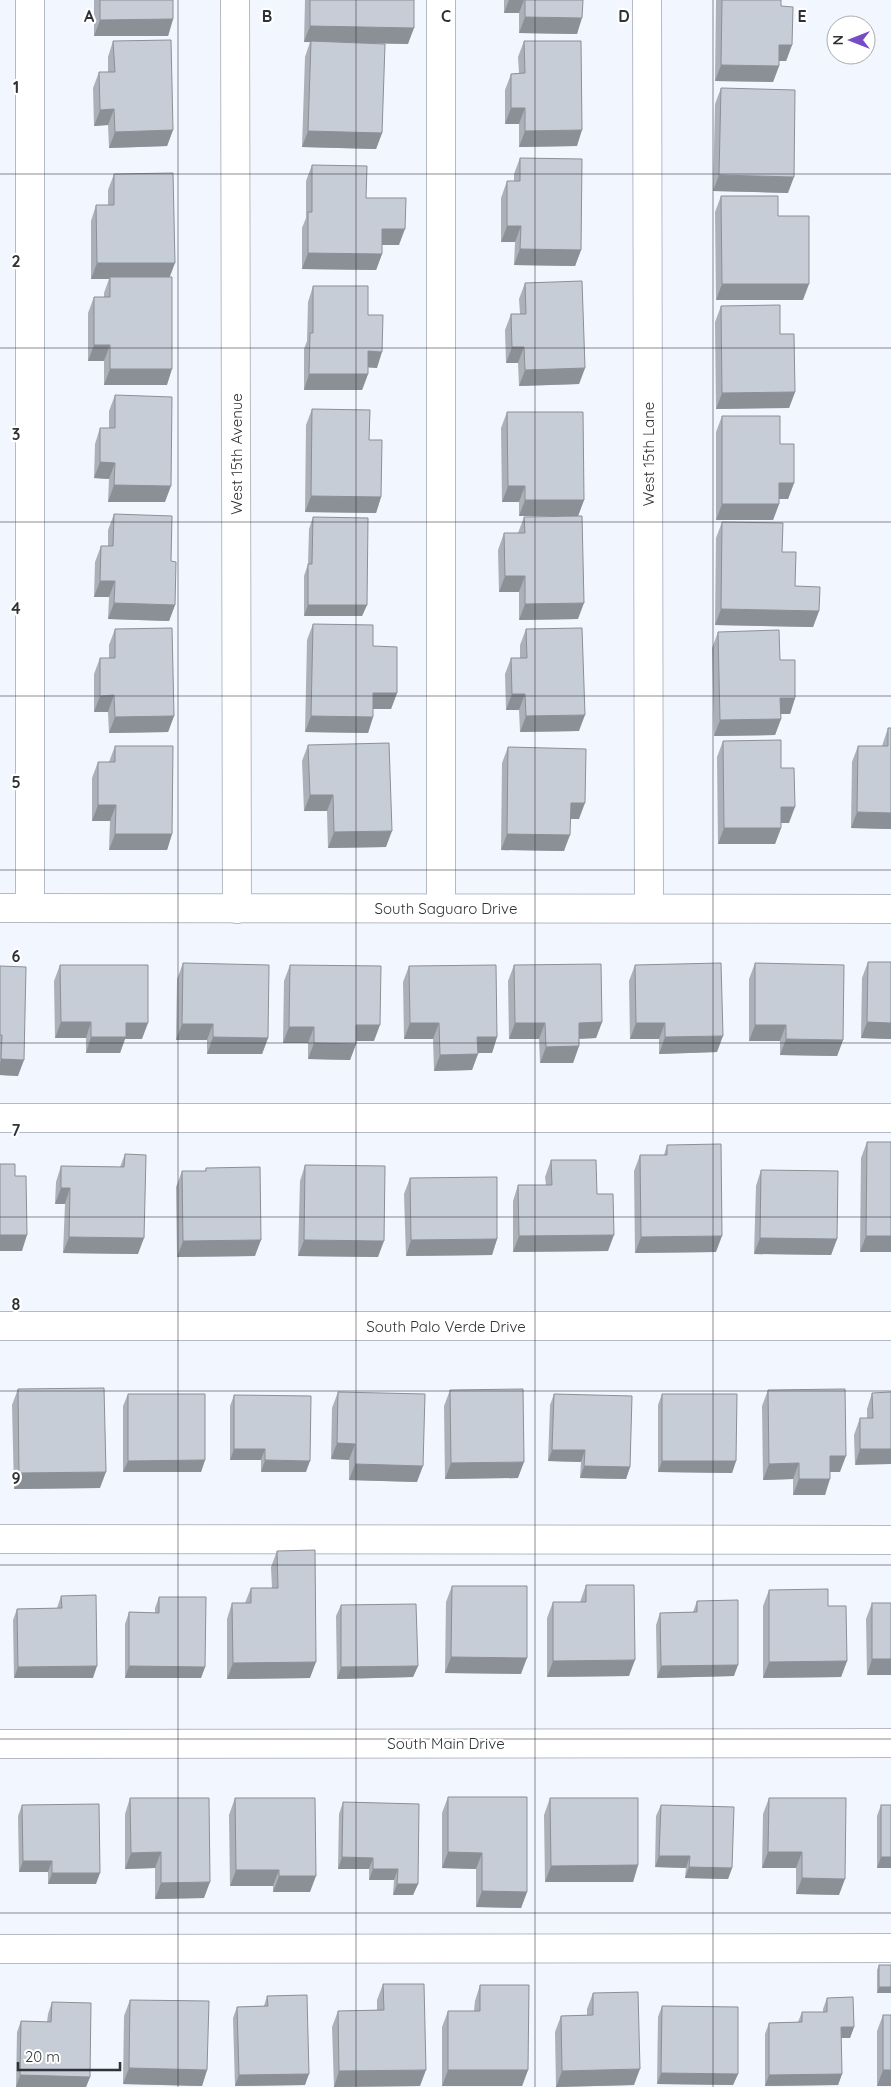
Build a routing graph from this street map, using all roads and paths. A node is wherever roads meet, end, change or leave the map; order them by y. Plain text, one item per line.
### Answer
1 (30, 0) edge
2 (235, 0) edge
3 (441, 0) edge
4 (647, 0) edge
5 (0, 908) edge
6 (30, 908) junction
7 (441, 908) junction
8 (649, 908) junction
9 (237, 909) junction
10 (891, 909) edge
11 (0, 1118) edge
12 (891, 1118) edge
13 (0, 1326) edge
14 (891, 1326) edge
15 (0, 1539) edge
16 (891, 1540) edge
17 (891, 1743) edge
18 (0, 1744) edge
19 (891, 1948) edge
20 (0, 1949) edge

1 - 6 street
2 - 9 street, West 15th Avenue
3 - 7 street
4 - 8 street, West 15th Lane
5 - 6 street, South Saguaro Drive
6 - 9 street, South Saguaro Drive
7 - 8 street, South Saguaro Drive
7 - 9 street, South Saguaro Drive
8 - 10 street, South Saguaro Drive
11 - 12 street
13 - 14 street, South Palo Verde Drive
15 - 16 street
17 - 18 street, South Main Drive
19 - 20 street

